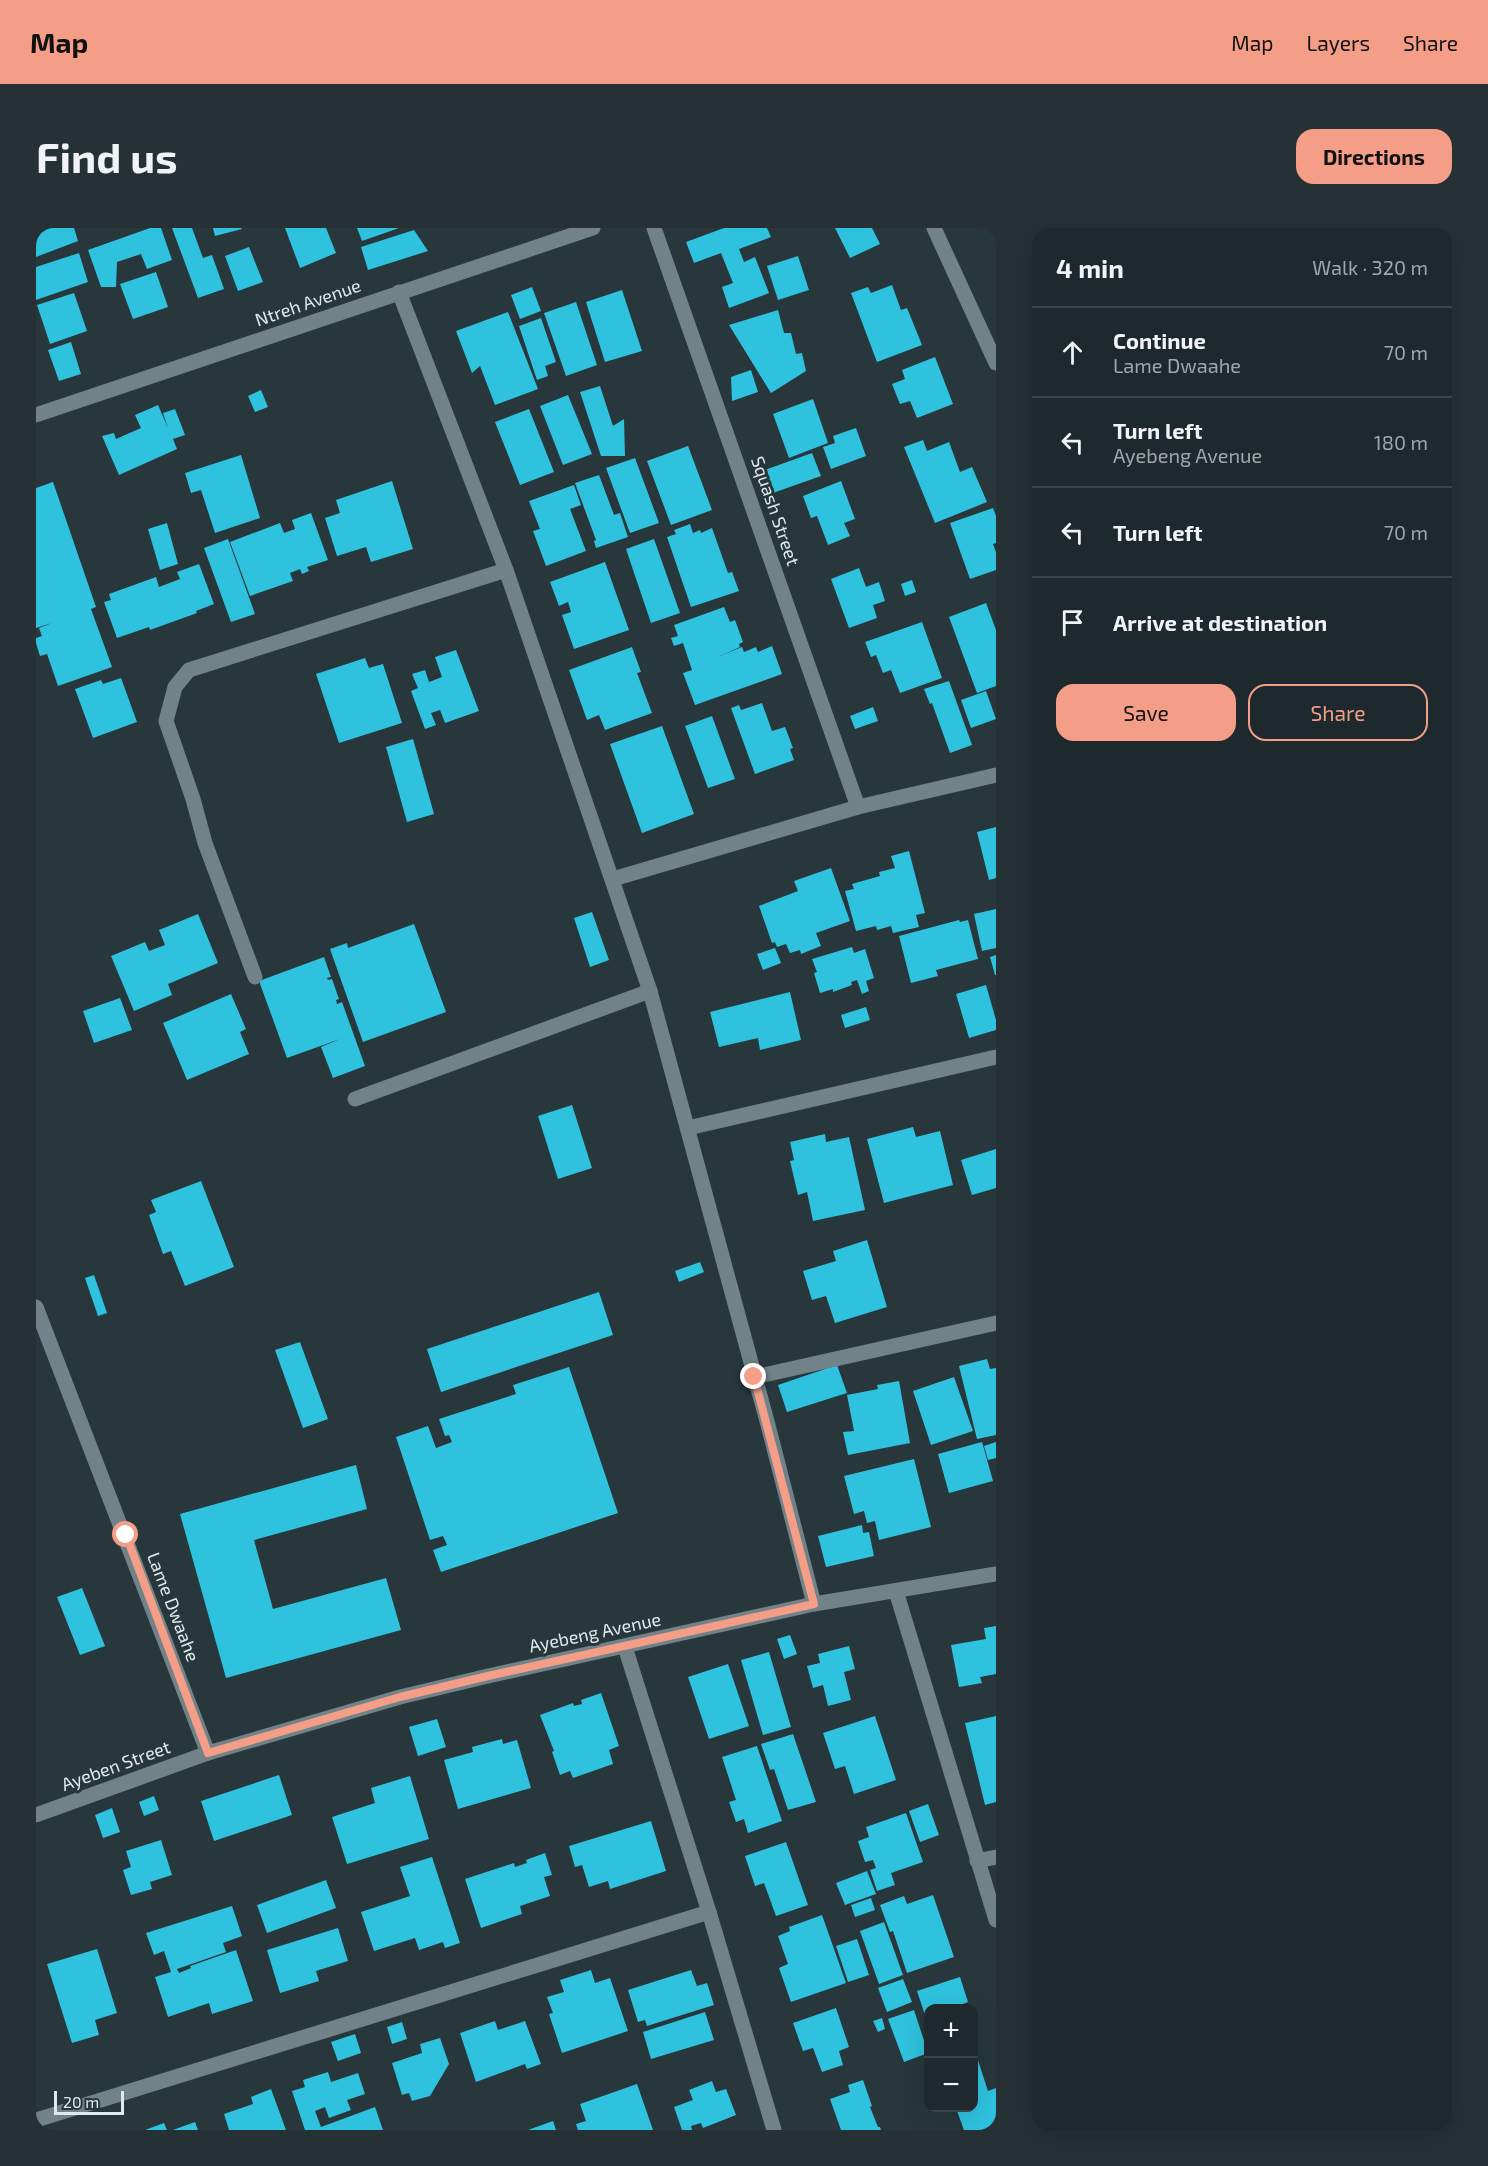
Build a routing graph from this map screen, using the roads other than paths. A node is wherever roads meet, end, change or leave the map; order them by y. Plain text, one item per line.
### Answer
1 (593, 228) edge
2 (654, 228) edge
3 (934, 228) edge
4 (554, 234) edge
5 (399, 292) junction
6 (996, 363) edge
7 (36, 415) edge
8 (506, 570) junction
9 (996, 775) edge
10 (858, 807) junction
11 (613, 879) junction
12 (255, 977) dead end
13 (650, 991) junction
14 (996, 1057) edge
15 (355, 1099) dead end
16 (688, 1128) junction
17 (36, 1307) edge
18 (996, 1323) edge
19 (754, 1377) junction
20 (996, 1574) edge
21 (896, 1591) junction
22 (814, 1604) junction
23 (625, 1647) junction
24 (208, 1753) junction
25 (36, 1815) edge
26 (996, 1857) edge
27 (977, 1861) junction
28 (709, 1912) junction
29 (996, 1920) edge
30 (36, 2120) edge
31 (774, 2130) edge

1 - 4 street, Ntreh Avenue
2 - 10 street, Squash Street
3 - 6 street
4 - 5 street, Ntreh Avenue
5 - 7 street, Ntreh Avenue
5 - 8 street
8 - 11 street
8 - 12 street
9 - 10 street
10 - 11 street
11 - 13 street
13 - 15 street
13 - 16 street
14 - 16 street
16 - 19 street
17 - 24 street, Lame Dwaahe
18 - 19 street
19 - 22 street
20 - 21 street, Ayebeng Avenue
21 - 22 street, Ayebeng Avenue
21 - 27 street
22 - 23 street, Ayebeng Avenue
23 - 24 street, Ayebeng Avenue
23 - 28 street
24 - 25 street, Ayeben Street
26 - 27 street
27 - 29 street
28 - 30 street
28 - 31 street

